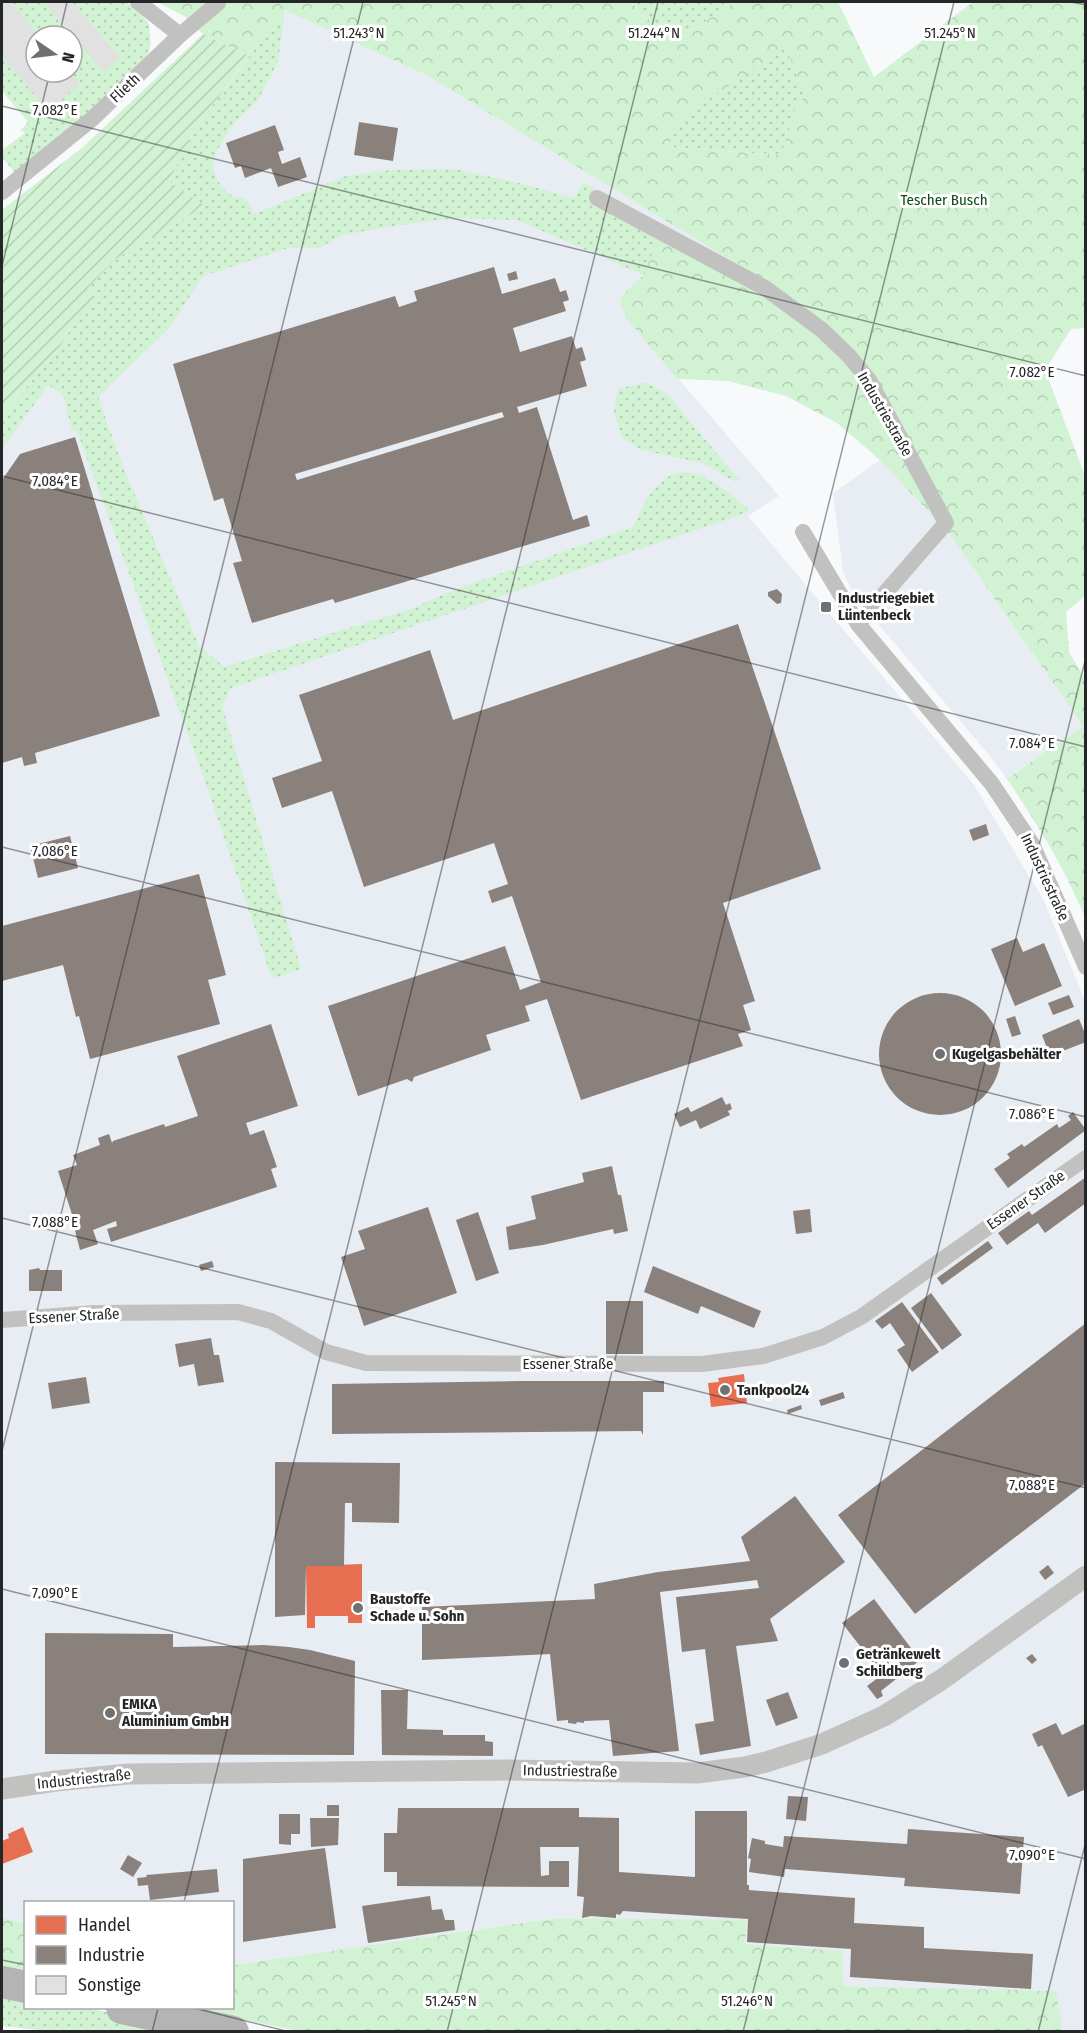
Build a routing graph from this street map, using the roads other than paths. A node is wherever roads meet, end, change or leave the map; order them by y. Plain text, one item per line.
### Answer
1 (138, 2) edge
2 (218, 3) dead end
3 (180, 35) junction
4 (2, 192) edge
5 (597, 198) dead end
6 (803, 532) dead end
7 (858, 624) junction
8 (1086, 967) edge
9 (1086, 1158) edge
10 (2, 1320) edge
11 (1086, 1576) edge
12 (2, 1789) edge
13 (2, 1982) edge
14 (24, 1987) edge
15 (131, 2009) edge
16 (233, 2031) edge

1 - 3 street
2 - 3 street, Flieth
3 - 4 street, Flieth
5 - 7 street, Industriestraße
6 - 7 street, Industriestraße
7 - 8 street, Industriestraße
9 - 10 street, Essener Straße
11 - 12 street, Industriestraße
13 - 14 highway
15 - 16 highway

